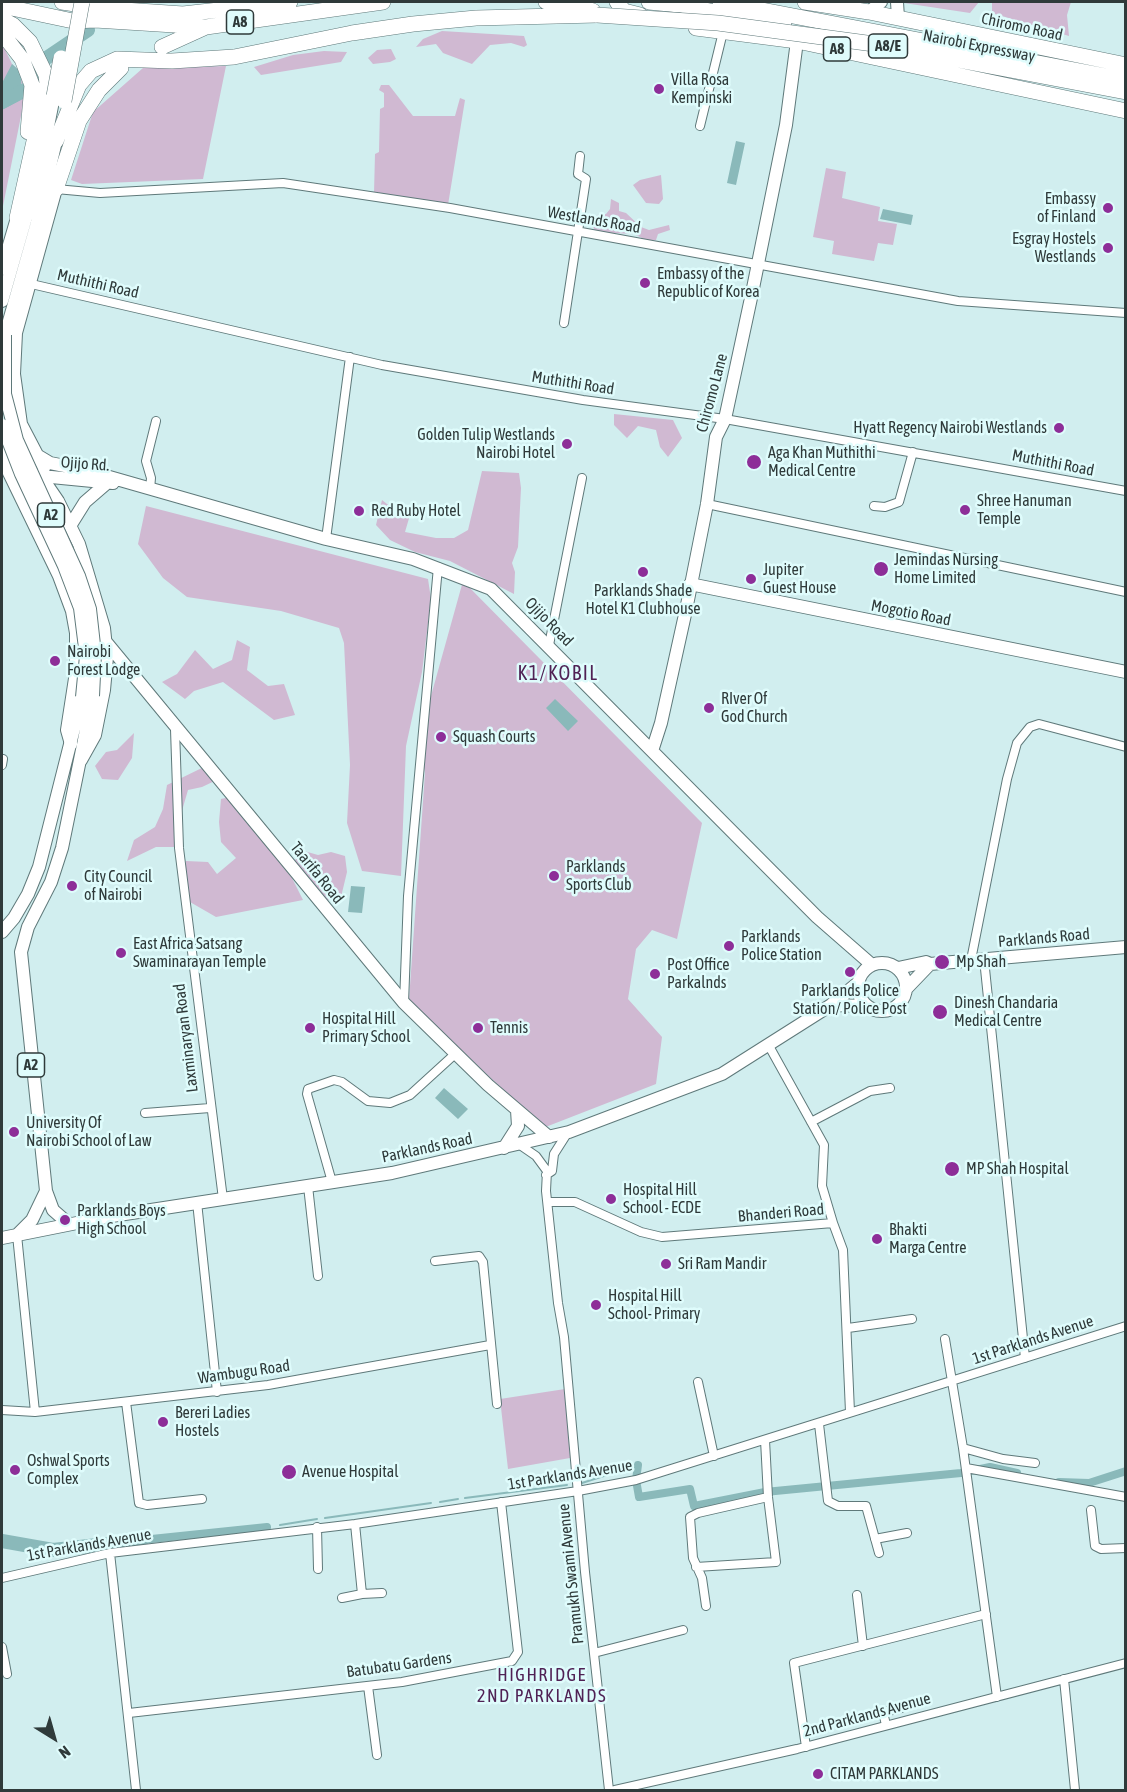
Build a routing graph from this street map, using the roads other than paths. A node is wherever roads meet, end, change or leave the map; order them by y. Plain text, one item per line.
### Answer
1 (62, 2) edge
2 (72, 2) edge
3 (82, 2) edge
4 (290, 2) edge
5 (383, 2) edge
6 (546, 2) edge
7 (617, 2) edge
8 (649, 2) edge
9 (720, 2) edge
10 (805, 2) edge
11 (881, 2) edge
12 (897, 2) edge
13 (2, 6) edge
14 (869, 12) junction
15 (898, 18) junction
16 (2, 19) edge
17 (206, 27) junction
18 (705, 29) junction
19 (723, 32) junction
20 (2, 33) edge
21 (798, 41) junction
22 (874, 44) junction
23 (162, 47) dead end
24 (28, 55) junction
25 (1125, 65) edge
26 (121, 68) dead end
27 (1125, 80) edge
28 (1125, 92) edge
29 (59, 98) junction
30 (1125, 111) edge
31 (700, 126) dead end
32 (56, 141) junction
33 (580, 156) dead end
34 (56, 189) junction
35 (17, 218) junction
36 (579, 232) junction
37 (14, 261) junction
38 (758, 265) junction
39 (2, 269) edge
40 (25, 282) junction
41 (2, 283) edge
42 (2, 301) edge
43 (1125, 313) edge
44 (564, 323) dead end
45 (350, 357) junction
46 (725, 419) junction
47 (156, 421) dead end
48 (2, 425) edge
49 (913, 452) junction
50 (36, 453) junction
51 (3, 456) edge
52 (2, 474) edge
53 (41, 476) junction
54 (582, 478) dead end
55 (14, 480) junction
56 (120, 482) junction
57 (107, 483) junction
58 (150, 489) junction
59 (1125, 491) edge
60 (707, 504) junction
61 (874, 506) dead end
62 (70, 526) junction
63 (326, 539) junction
64 (438, 567) junction
65 (690, 584) junction
66 (1125, 592) edge
67 (106, 642) junction
68 (549, 645) junction
69 (1125, 672) edge
70 (106, 675) junction
71 (133, 678) junction
72 (88, 697) junction
73 (175, 729) junction
74 (71, 744) junction
75 (1125, 747) edge
76 (652, 751) junction
77 (81, 760) junction
78 (2, 933) edge
79 (1125, 947) edge
80 (856, 952) junction
81 (978, 960) junction
82 (872, 964) junction
83 (930, 964) junction
84 (898, 968) junction
85 (859, 979) junction
86 (907, 988) junction
87 (404, 1003) junction
88 (831, 1005) junction
89 (867, 1006) junction
90 (769, 1046) junction
91 (454, 1054) junction
92 (890, 1088) dead end
93 (210, 1108) junction
94 (517, 1110) junction
95 (145, 1113) dead end
96 (811, 1122) junction
97 (569, 1132) junction
98 (549, 1137) junction
99 (520, 1145) junction
100 (504, 1148) junction
101 (545, 1175) junction
102 (332, 1182) junction
103 (308, 1186) junction
104 (46, 1191) junction
105 (223, 1199) junction
106 (197, 1202) junction
107 (548, 1202) junction
108 (833, 1223) junction
109 (69, 1224) junction
110 (17, 1235) junction
111 (2, 1238) edge
112 (435, 1261) dead end
113 (318, 1276) dead end
114 (912, 1319) dead end
115 (1125, 1326) edge
116 (848, 1328) junction
117 (945, 1339) dead end
118 (490, 1346) junction
119 (1025, 1358) junction
120 (698, 1382) dead end
121 (950, 1382) junction
122 (217, 1392) junction
123 (126, 1402) junction
124 (497, 1404) dead end
125 (2, 1410) edge
126 (35, 1412) junction
127 (850, 1412) junction
128 (819, 1424) junction
129 (765, 1440) junction
130 (963, 1448) junction
131 (714, 1456) junction
132 (1035, 1463) dead end
133 (966, 1468) junction
134 (578, 1491) junction
135 (768, 1497) junction
136 (1125, 1497) edge
137 (202, 1500) dead end
138 (501, 1502) junction
139 (1091, 1510) dead end
140 (355, 1524) junction
141 (317, 1527) junction
142 (907, 1533) dead end
143 (875, 1539) junction
144 (1125, 1548) edge
145 (110, 1553) junction
146 (879, 1553) dead end
147 (696, 1568) junction
148 (318, 1569) dead end
149 (2, 1578) edge
150 (382, 1593) dead end
151 (362, 1594) junction
152 (857, 1595) dead end
153 (342, 1598) dead end
154 (706, 1606) dead end
155 (986, 1614) junction
156 (683, 1630) dead end
157 (863, 1646) junction
158 (2, 1647) edge
159 (594, 1653) junction
160 (1125, 1663) edge
161 (7, 1674) dead end
162 (1064, 1679) junction
163 (368, 1686) junction
164 (997, 1697) junction
165 (901, 1708) dead end
166 (129, 1713) junction
167 (886, 1725) junction
168 (806, 1747) junction
169 (377, 1755) dead end
170 (136, 1791) edge
171 (609, 1791) edge
172 (615, 1791) edge
173 (1075, 1791) edge

1 - 4 highway, A8
2 - 29 highway, bridge
3 - 29 highway, bridge
5 - 17 highway, A8
6 - 18 highway, A8
7 - 18 highway
8 - 22 highway, Nairobi Expressway / A8/E, bridge
9 - 27 highway, Nairobi Expressway / A8/E
10 - 14 highway, Chiromo Road
11 - 14 main road
12 - 15 main road
13 - 17 highway, A8
14 - 15 highway, Chiromo Road
15 - 25 highway, Chiromo Road
16 - 24 highway
17 - 23 highway
18 - 19 highway, A8
19 - 21 highway, A8
19 - 31 street
20 - 24 highway
21 - 30 highway, A8
21 - 38 main road, Chiromo Lane
22 - 28 highway, Nairobi Expressway / A8/E
22 - 32 highway, bridge
24 - 35 highway
24 - 35 highway
26 - 34 highway
29 - 32 highway
29 - 37 main road
32 - 40 main road, A2
33 - 36 street
34 - 36 street, Westlands Road
34 - 40 main road
35 - 39 main road
36 - 38 street, Westlands Road
36 - 44 street
37 - 41 main road
37 - 42 main road
38 - 43 street, Westlands Road
38 - 46 main road, Chiromo Lane
40 - 45 street, Muthithi Road
40 - 50 main road
40 - 72 main road, A2, bridge
45 - 46 street, Muthithi Road
45 - 63 street
46 - 49 street, Muthithi Road
46 - 60 main road, Chiromo Lane
47 - 58 street
48 - 72 main road, A2, bridge
49 - 59 street, Muthithi Road
49 - 61 street
50 - 51 main road
50 - 53 main road
50 - 56 main road, Ojijo Rd.
51 - 55 main road
52 - 55 main road, Ojijo Rd.
53 - 55 main road, Ojijo Rd.
53 - 57 main road, Ojijo Rd.
53 - 62 main road
54 - 68 street
55 - 74 main road
56 - 57 main road, Ojijo Rd.
56 - 58 main road, Ojijo Road
57 - 62 main road
58 - 63 main road, Ojijo Road
60 - 65 main road, Chiromo Lane
60 - 66 street
62 - 67 main road
63 - 64 main road, Ojijo Road
64 - 68 main road, Ojijo Road
64 - 87 street
65 - 69 main road, Mogotio Road
65 - 76 main road, Chiromo Lane
67 - 70 main road
67 - 71 main road, Taarifa Road
68 - 76 main road, Ojijo Road
70 - 71 main road
70 - 77 main road
71 - 73 main road, Taarifa Road
72 - 74 main road, A2
72 - 77 main road, A2
73 - 87 main road, Taarifa Road
73 - 93 street, Laxminaryan Road
74 - 78 main road, A2
75 - 81 street
76 - 80 main road, Ojijo Road
77 - 104 main road, A2
79 - 81 main road, Parklands Road
80 - 82 main road, Ojijo Road
80 - 85 main road
81 - 83 main road, Parklands Road
81 - 119 street
82 - 84 main road
82 - 85 main road
83 - 84 main road, Parklands Road
83 - 86 main road
84 - 86 main road
85 - 88 main road, Parklands Road
85 - 89 main road
86 - 89 main road
87 - 91 main road, Taarifa Road
88 - 89 main road
88 - 90 main road, Parklands Road
90 - 96 street
90 - 97 main road, Parklands Road
91 - 94 main road, Taarifa Road
91 - 102 street
92 - 96 street
93 - 95 street
93 - 105 street, Laxminaryan Road
94 - 98 main road, Taarifa Road
94 - 100 main road
96 - 108 street
97 - 98 main road, Parklands Road
97 - 101 street
98 - 99 main road, Parklands Road
99 - 100 main road, Parklands Road
99 - 101 street, Pramukh Swami Avenue
100 - 102 main road, Parklands Road
101 - 107 street, Pramukh Swami Avenue
102 - 103 main road, Parklands Road
103 - 105 main road, Parklands Road
103 - 113 street
104 - 109 main road
104 - 110 main road
105 - 106 main road, Parklands Road
106 - 109 main road, Parklands Road
106 - 122 street
107 - 108 street, Bhanderi Road
107 - 134 street, Pramukh Swami Avenue
108 - 116 street, Bhanderi Road
109 - 110 main road, Parklands Road
110 - 111 main road, Parklands Road
110 - 126 street
112 - 118 street
114 - 116 street
115 - 119 street, 1st Parklands Avenue
116 - 127 street, Bhanderi Road
117 - 121 street
118 - 122 street, Wambugu Road
118 - 124 street
119 - 121 street, 1st Parklands Avenue
120 - 131 street
121 - 127 street, 1st Parklands Avenue
121 - 130 street
122 - 123 street, Wambugu Road
123 - 126 street, Wambugu Road
123 - 137 street
125 - 126 street, Wambugu Road
127 - 128 street, 1st Parklands Avenue
128 - 129 street, 1st Parklands Avenue
128 - 143 street
129 - 131 street, 1st Parklands Avenue
129 - 135 street
130 - 132 street
130 - 133 street
131 - 134 street, 1st Parklands Avenue
133 - 136 street
133 - 155 street
134 - 138 street, 1st Parklands Avenue
134 - 159 street, Pramukh Swami Avenue
135 - 147 street
135 - 147 street
138 - 140 street, 1st Parklands Avenue
138 - 163 street, Batubatu Gardens
139 - 144 street
140 - 141 street, 1st Parklands Avenue
140 - 151 street
141 - 145 street, 1st Parklands Avenue
141 - 148 street
142 - 143 street
143 - 146 street
145 - 149 street, 1st Parklands Avenue
145 - 166 street
147 - 154 street
150 - 151 street
151 - 153 street
152 - 157 street
155 - 157 street
155 - 164 street
156 - 159 street
157 - 168 street
158 - 161 street
159 - 171 street, Pramukh Swami Avenue
160 - 162 street, 2nd Parklands Avenue
162 - 164 street, 2nd Parklands Avenue
162 - 173 street
163 - 166 street, Batubatu Gardens
163 - 169 street
164 - 167 street, 2nd Parklands Avenue
165 - 167 street
166 - 170 street
167 - 168 street, 2nd Parklands Avenue
168 - 172 street, 2nd Parklands Avenue

